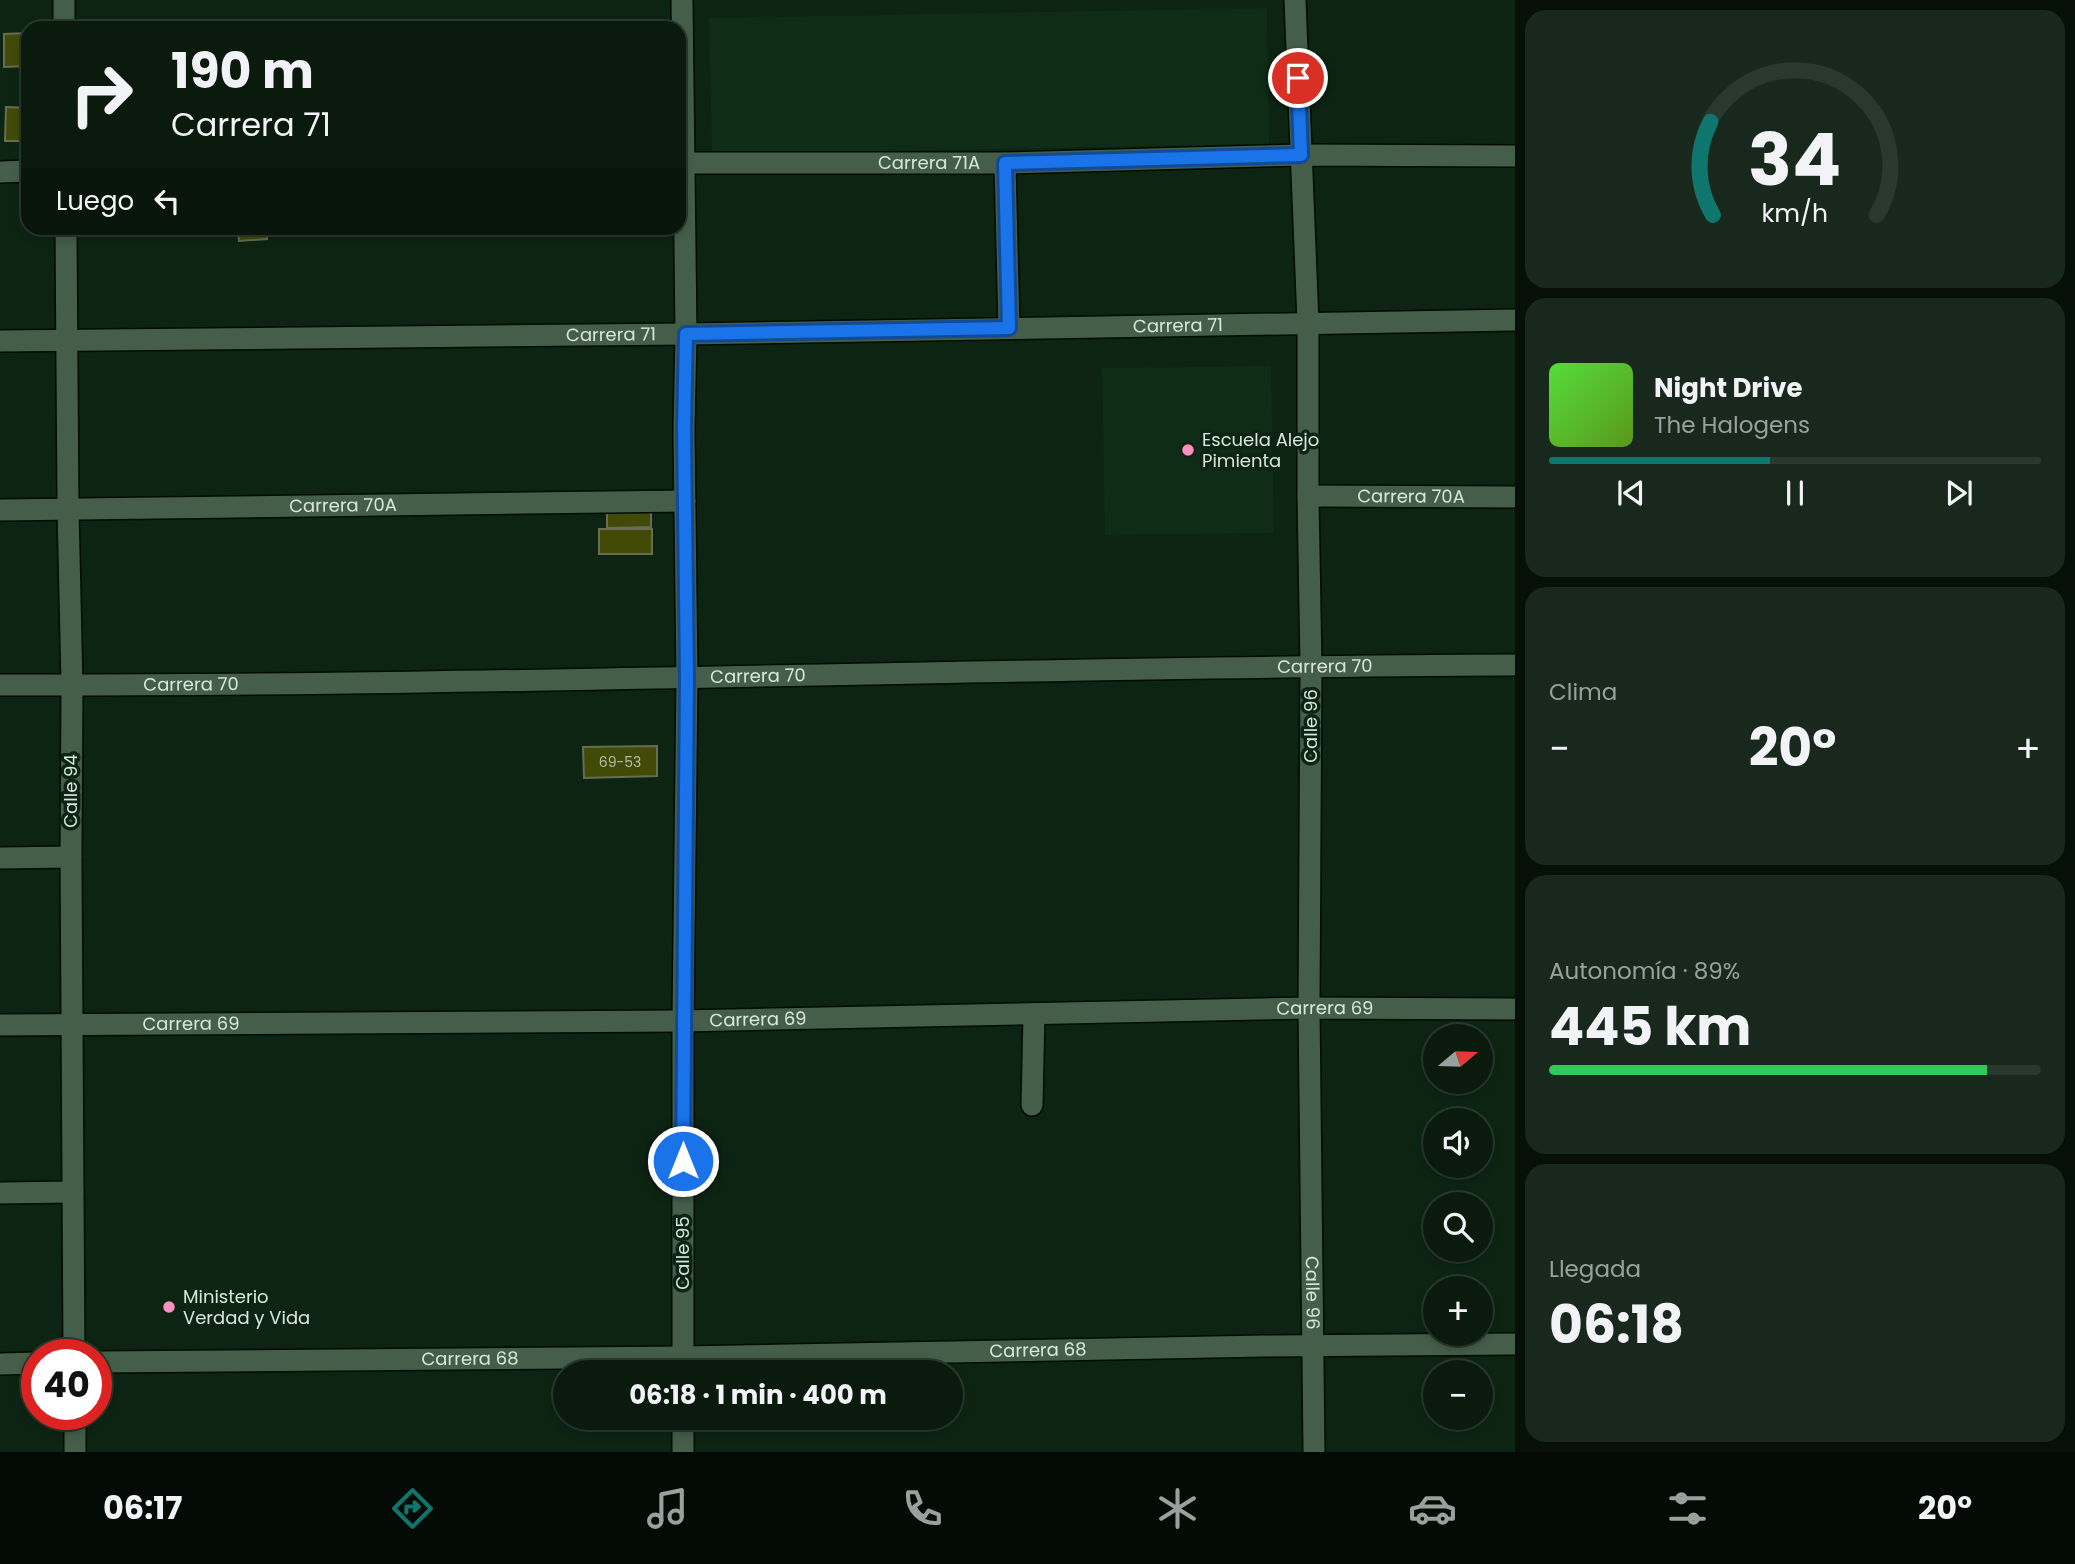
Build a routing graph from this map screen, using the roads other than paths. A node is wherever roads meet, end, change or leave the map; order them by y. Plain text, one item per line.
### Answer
1 (64, 0) edge
2 (682, 0) edge
3 (1295, 0) edge
4 (64, 21) edge
5 (682, 21) edge
6 (1301, 155) junction
7 (1515, 156) edge
8 (686, 163) edge
9 (1005, 163) junction
10 (21, 171) edge
11 (0, 172) edge
12 (66, 235) edge
13 (684, 235) edge
14 (1515, 320) edge
15 (1308, 322) junction
16 (1009, 328) junction
17 (686, 334) junction
18 (0, 341) edge
19 (67, 341) junction
20 (1308, 496) junction
21 (1515, 496) edge
22 (685, 501) junction
23 (68, 508) junction
24 (0, 510) edge
25 (1311, 666) junction
26 (1515, 666) edge
27 (687, 678) junction
28 (0, 685) edge
29 (72, 685) junction
30 (71, 857) junction
31 (0, 858) edge
32 (1309, 1008) junction
33 (1515, 1009) edge
34 (1034, 1014) junction
35 (683, 1021) junction
36 (72, 1024) junction
37 (0, 1025) edge
38 (1032, 1105) dead end
39 (73, 1192) junction
40 (0, 1193) edge
41 (74, 1339) edge
42 (1515, 1344) edge
43 (1313, 1346) junction
44 (683, 1360) edge
45 (823, 1360) edge
46 (112, 1362) edge
47 (21, 1363) edge
48 (0, 1364) edge
49 (553, 1364) edge
50 (75, 1430) edge
51 (683, 1430) edge
52 (75, 1452) edge
53 (683, 1452) edge
54 (1314, 1452) edge

1 - 4 street
2 - 5 street, Calle 95
3 - 6 street, Calle 96
6 - 7 street, Carrera 71A
6 - 9 street, Carrera 71A
6 - 15 street, Calle 96
8 - 9 street, Carrera 71A
9 - 16 street
10 - 11 street
12 - 19 street, Calle 94
13 - 17 street, Calle 95
14 - 15 street, Carrera 71
15 - 16 street, Carrera 71
15 - 20 street, Calle 96
16 - 17 street, Carrera 71
17 - 19 street, Carrera 71
17 - 22 street, Calle 95
18 - 19 street, Carrera 71
19 - 23 street, Calle 94
20 - 21 street, Carrera 70A
20 - 25 street, Calle 96
22 - 23 street, Carrera 70A
22 - 27 street, Calle 95
23 - 24 street, Carrera 70A
23 - 29 street, Calle 94
25 - 26 street, Carrera 70
25 - 27 street, Carrera 70
25 - 32 street, Calle 96
27 - 29 street, Carrera 70
27 - 35 street, Calle 95
28 - 29 street, Carrera 70
29 - 30 street, Calle 94
30 - 31 street
30 - 36 street, Calle 94
32 - 33 street, Carrera 69
32 - 34 street, Carrera 69
32 - 43 street, Calle 96
34 - 35 street, Carrera 69
34 - 38 street
35 - 36 street, Carrera 69
35 - 44 street, Calle 95
36 - 37 street, Carrera 69
36 - 39 street, Calle 94
39 - 40 street
39 - 41 street, Calle 94
42 - 43 street, Carrera 68
43 - 45 street, Carrera 68
43 - 54 street, Calle 96
46 - 49 street, Carrera 68
47 - 48 street
50 - 52 street
51 - 53 street

